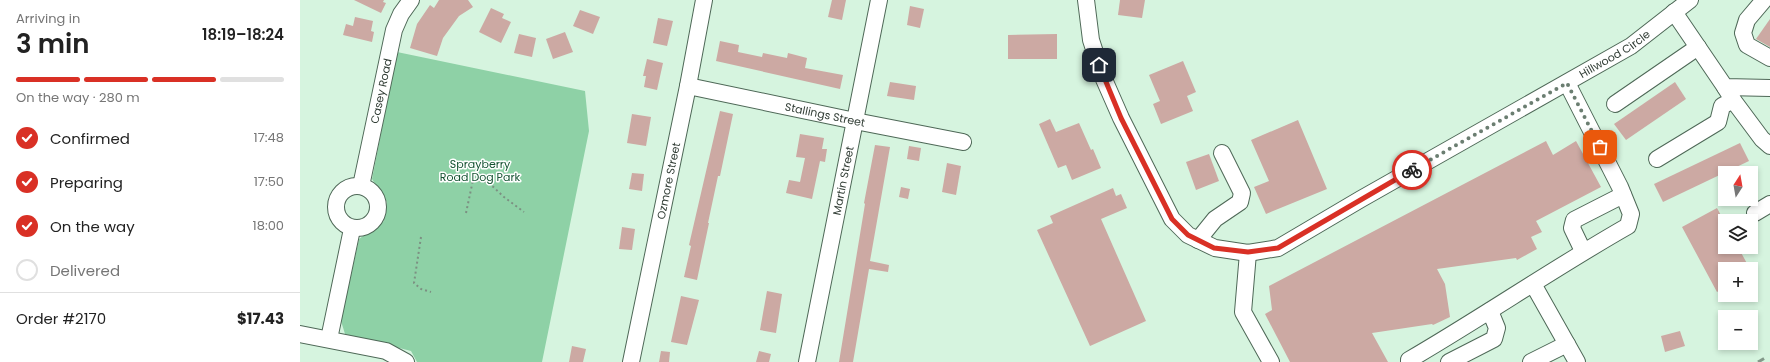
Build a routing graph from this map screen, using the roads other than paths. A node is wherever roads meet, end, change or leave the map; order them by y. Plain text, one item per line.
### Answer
1 (411, 0) edge
2 (704, 0) edge
3 (879, 0) edge
4 (1086, 0) edge
5 (1764, 0) edge
6 (1681, 4) edge
7 (1698, 47) junction
8 (1770, 58) edge
9 (1567, 83) junction
10 (688, 86) junction
11 (1770, 88) edge
12 (1729, 93) junction
13 (1615, 104) dead end
14 (855, 121) junction
15 (963, 142) dead end
16 (1770, 146) edge
17 (1222, 153) dead end
18 (1657, 159) dead end
19 (361, 186) junction
20 (1623, 195) junction
21 (1770, 204) edge
22 (1755, 213) dead end
23 (352, 228) junction
24 (1198, 240) junction
25 (1583, 251) junction
26 (1248, 252) junction
27 (1532, 284) junction
28 (1490, 311) junction
29 (300, 334) edge
30 (329, 339) junction
31 (1567, 344) junction
32 (406, 362) edge
33 (631, 362) edge
34 (807, 362) edge
35 (1271, 362) edge
36 (1409, 362) edge
37 (1449, 362) edge
38 (1531, 362) edge
39 (1577, 362) edge

1 - 19 street, Casey Road
2 - 10 street, Ozmore Street
3 - 14 street, Martin Street
4 - 24 street, Hillwood Circle
5 - 8 street
6 - 7 street
6 - 9 street, Hillwood Circle
7 - 12 street
7 - 13 street
9 - 20 street
9 - 26 street, Hillwood Circle
10 - 14 street, Stallings Street
10 - 33 street, Ozmore Street
11 - 12 street
12 - 16 street
12 - 18 street
14 - 15 street, Stallings Street
14 - 34 street, Martin Street
17 - 24 street
19 - 23 street
19 - 23 street
20 - 25 street
20 - 25 street
21 - 22 street
23 - 30 street
24 - 26 street, Hillwood Circle
25 - 27 street
26 - 35 street
27 - 28 street
27 - 31 street
28 - 36 street
28 - 37 street
29 - 30 street
30 - 32 street
31 - 38 street
31 - 39 street

